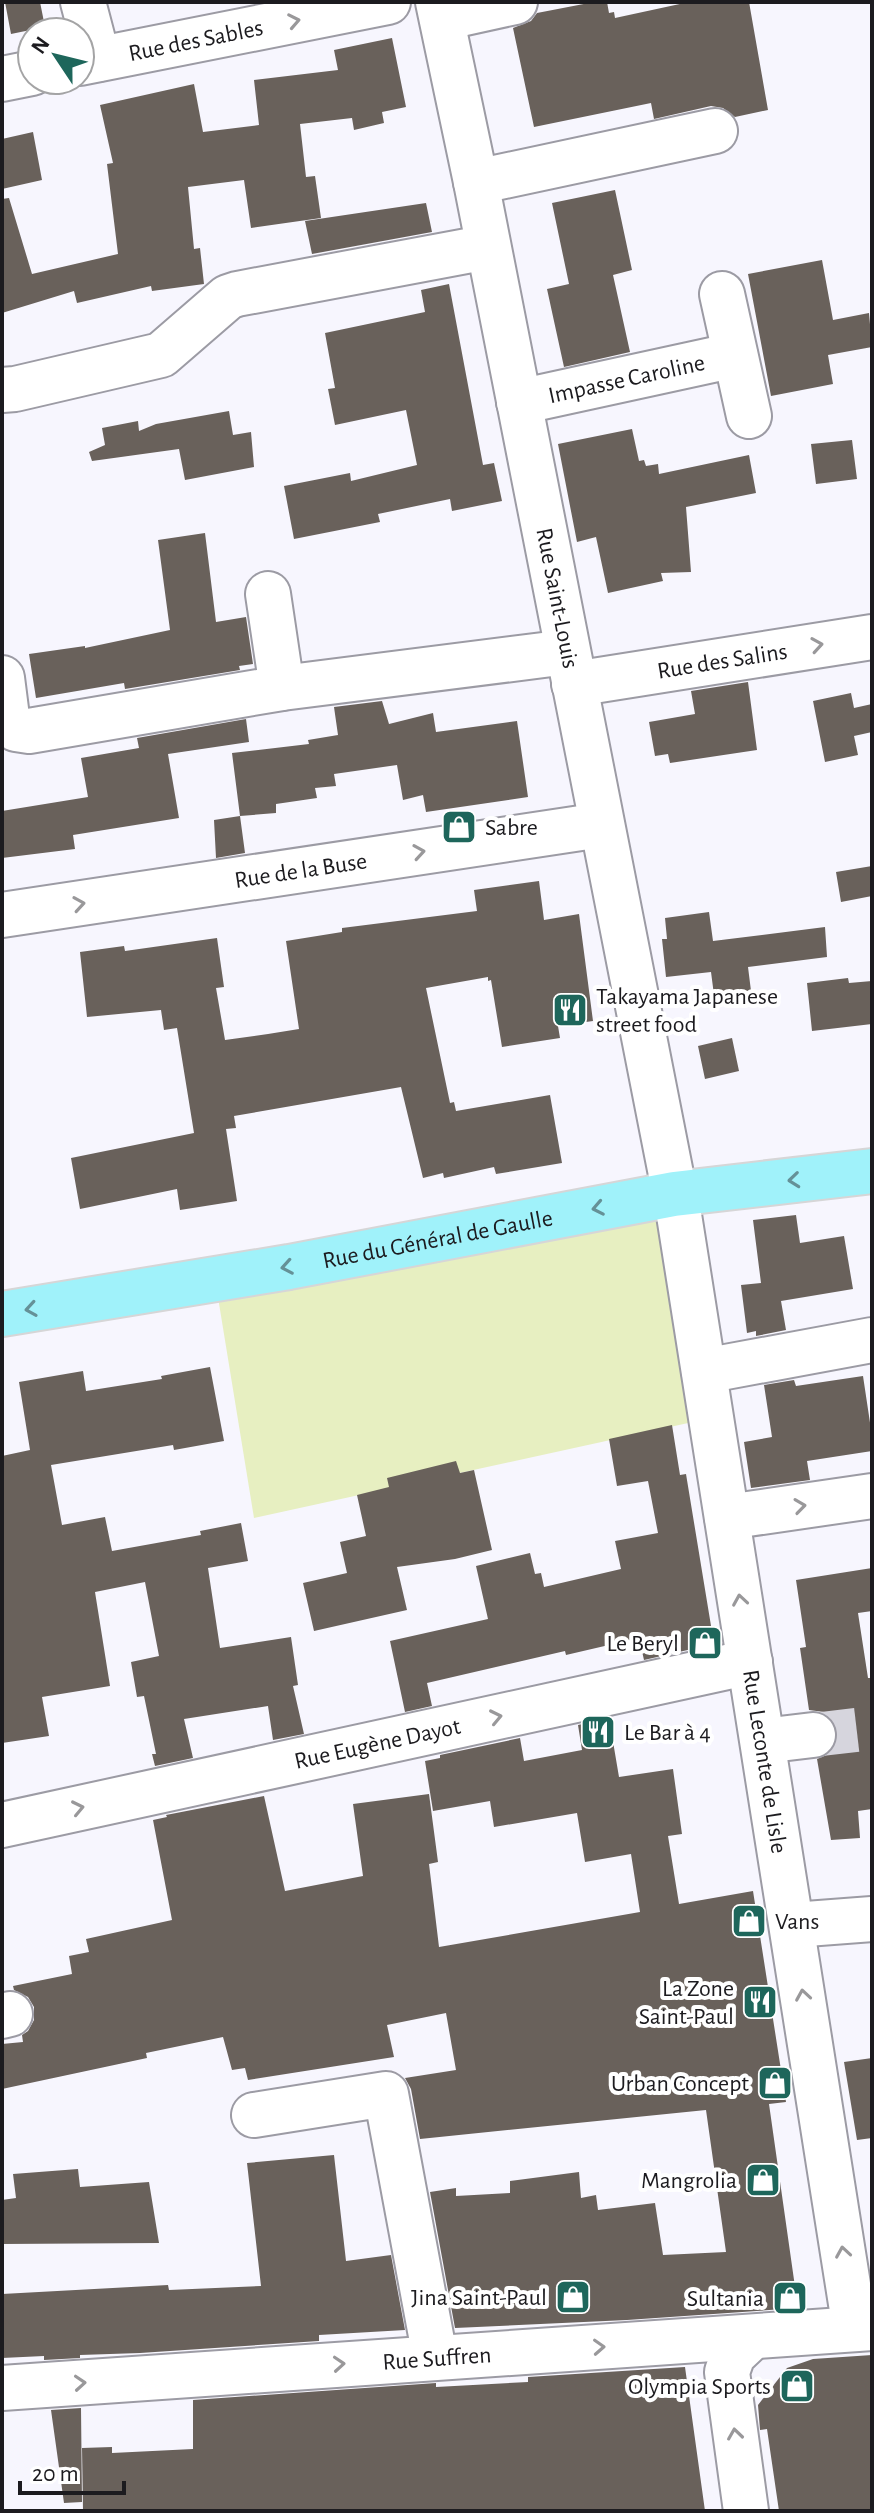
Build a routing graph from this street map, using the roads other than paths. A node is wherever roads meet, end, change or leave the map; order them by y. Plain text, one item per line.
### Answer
1 (388, 2) edge
2 (515, 2) edge
3 (440, 10) edge
4 (96, 60) edge
5 (715, 131) dead end
6 (476, 182) junction
7 (488, 247) junction
8 (722, 294) dead end
9 (735, 355) junction
10 (2, 390) edge
11 (519, 402) junction
12 (749, 416) dead end
13 (268, 594) dead end
14 (872, 637) edge
15 (570, 668) junction
16 (2, 678) edge
17 (282, 688) junction
18 (601, 825) junction
19 (2, 915) edge
20 (872, 1171) edge
21 (674, 1194) junction
22 (2, 1314) edge
23 (872, 1340) edge
24 (704, 1371) junction
25 (872, 1496) edge
26 (727, 1517) junction
27 (750, 1662) junction
28 (813, 1735) tunnel mouth
29 (763, 1741) junction
30 (2, 1825) edge
31 (872, 1919) edge
32 (793, 1925) junction
33 (254, 2115) dead end
34 (863, 2328) edge
35 (751, 2338) junction
36 (435, 2357) junction
37 (2, 2388) edge
38 (746, 2511) edge

4 -> 1 street, Rue des Sables
2 - 3 street
3 - 6 street, Rue Saint-Louis
5 - 6 street
6 - 7 street, Rue Saint-Louis
7 - 10 street
7 - 11 street, Rue Saint-Louis
8 - 9 street
9 - 11 street, Impasse Caroline
9 - 12 street
11 - 15 street, Rue Saint-Louis
13 - 17 street
15 -> 14 street, Rue des Salins
15 - 17 street, Rue des Salins
15 - 18 street, Rue Saint-Louis
16 - 17 street, Rue des Salins
19 -> 18 street, Rue de la Buse
18 - 21 street, Rue Saint-Louis
20 -> 21 main road, Rue du Général de Gaulle
21 -> 22 main road, Rue du Général de Gaulle
21 - 24 street, Rue Leconte de Lisle
23 - 24 street
24 - 26 street, Rue Leconte de Lisle
26 -> 25 street
27 -> 26 street, Rue Leconte de Lisle
27 - 29 street, Rue Leconte de Lisle
30 -> 27 street, Rue Eugène Dayot
28 - 29 street
29 - 32 street, Rue Leconte de Lisle
31 - 32 street
34 -> 32 street, Rue Leconte de Lisle
33 - 36 street
34 - 35 street, Rue Suffren
36 -> 35 street, Rue Suffren
38 -> 35 street
37 -> 36 street, Rue Suffren

